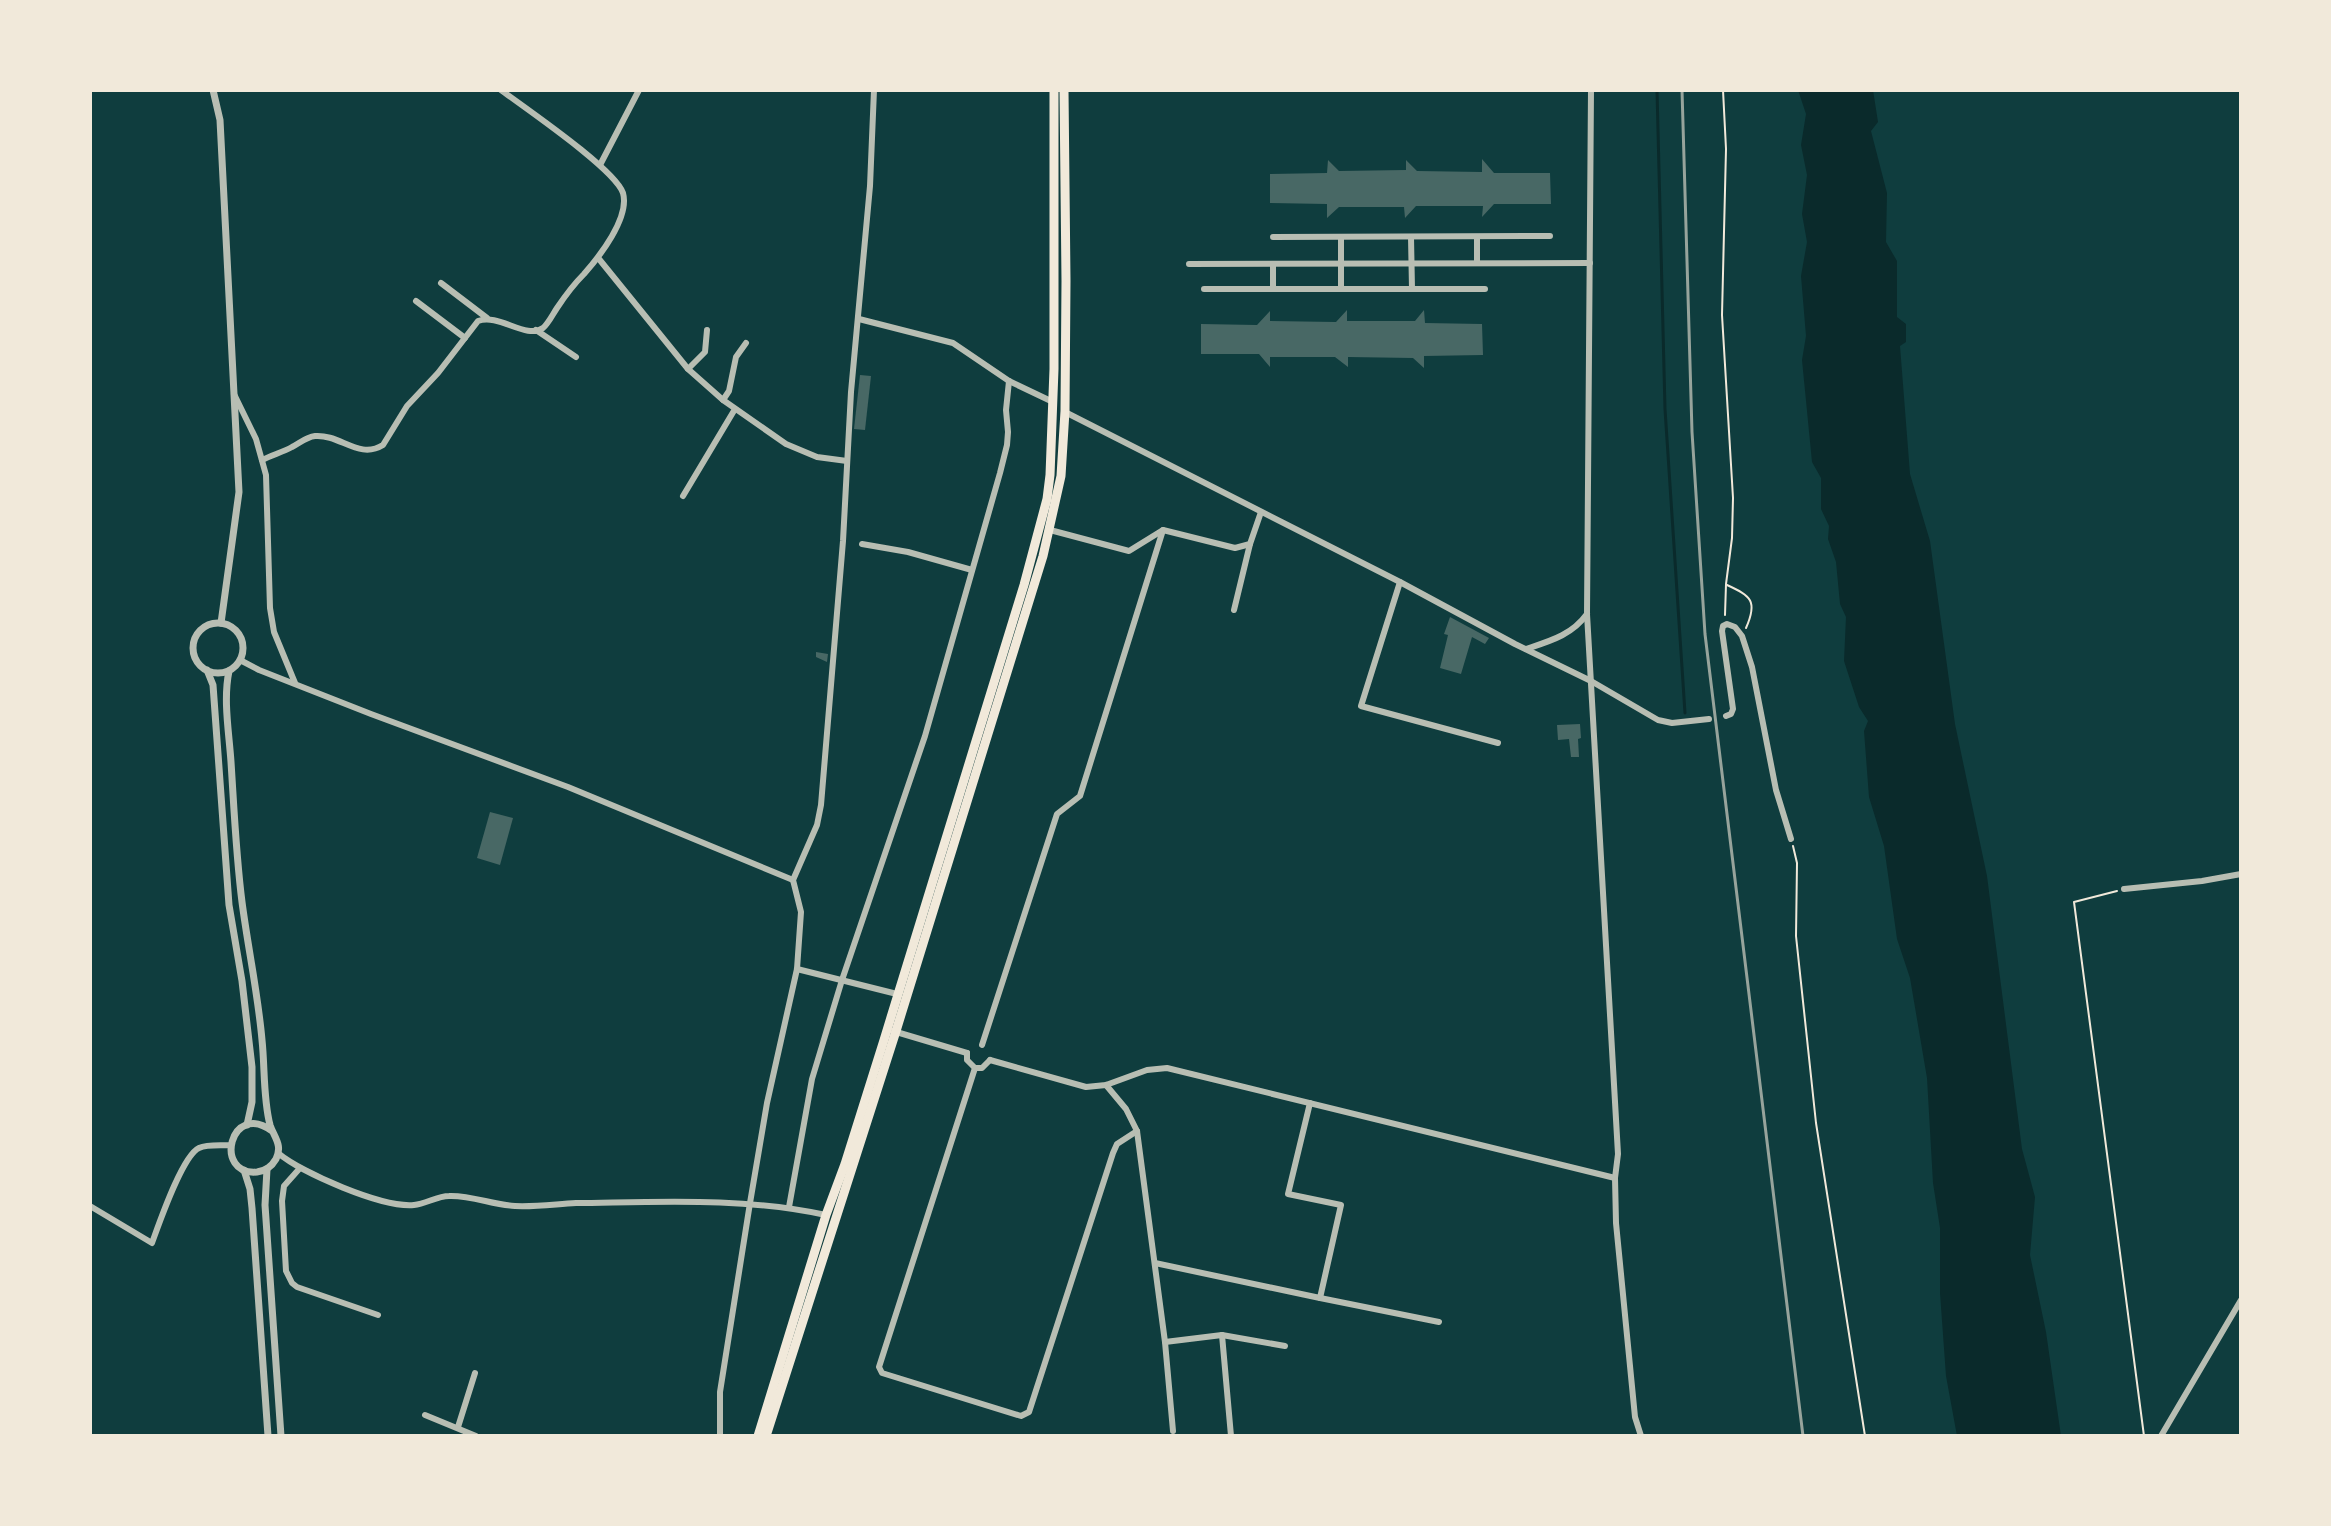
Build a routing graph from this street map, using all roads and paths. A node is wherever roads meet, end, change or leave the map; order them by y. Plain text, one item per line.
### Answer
1 (501, 90) edge
2 (639, 90) edge
3 (874, 90) edge
4 (1054, 90) edge
5 (1064, 90) edge
6 (1591, 90) edge
7 (1723, 90) edge
8 (216, 91) edge
9 (600, 165) junction
10 (1550, 236) dead end
11 (1273, 237) dead end
12 (1341, 237) junction
13 (1411, 237) junction
14 (1477, 237) junction
15 (599, 259) junction
16 (1477, 263) junction
17 (1590, 263) junction
18 (1189, 264) dead end
19 (1273, 264) junction
20 (1341, 264) junction
21 (1411, 264) junction
22 (441, 283) dead end
23 (1204, 289) dead end
24 (1273, 289) junction
25 (1341, 289) junction
26 (1412, 289) junction
27 (1485, 289) dead end
28 (416, 301) dead end
29 (487, 318) junction
30 (859, 319) junction
31 (535, 330) junction
32 (707, 330) dead end
33 (465, 338) junction
34 (746, 343) dead end
35 (576, 357) dead end
36 (688, 369) junction
37 (1009, 381) junction
38 (234, 392) junction
39 (723, 400) junction
40 (1053, 402) junction
41 (735, 409) junction
42 (1065, 411) junction
43 (262, 460) junction
44 (847, 461) junction
45 (683, 496) dead end
46 (1261, 512) junction
47 (1050, 530) junction
48 (1163, 530) junction
49 (862, 544) dead end
50 (1250, 544) junction
51 (972, 570) junction
52 (1400, 582) junction
53 (1726, 584) junction
54 (1234, 610) dead end
55 (1587, 614) junction
56 (221, 623) junction
57 (1727, 624) junction
58 (1742, 636) junction
59 (1526, 649) junction
60 (240, 660) junction
61 (207, 670) junction
62 (229, 671) junction
63 (1591, 681) junction
64 (295, 683) junction
65 (1728, 715) dead end
66 (1709, 719) dead end
67 (1498, 743) dead end
68 (1791, 839) joint
69 (2241, 874) edge
70 (793, 880) junction
71 (2124, 889) joint
72 (797, 969) junction
73 (842, 980) junction
74 (897, 994) junction
75 (892, 1030) junction
76 (980, 1050) junction
77 (975, 1068) junction
78 (1106, 1085) junction
79 (1310, 1103) junction
80 (247, 1125) junction
81 (272, 1131) junction
82 (1137, 1131) junction
83 (231, 1145) junction
84 (278, 1153) junction
85 (300, 1168) junction
86 (267, 1169) junction
87 (244, 1170) junction
88 (1615, 1178) junction
89 (750, 1203) junction
90 (90, 1206) edge
91 (789, 1207) junction
92 (826, 1215) junction
93 (1155, 1263) junction
94 (1320, 1298) junction
95 (2241, 1300) edge
96 (378, 1315) dead end
97 (1439, 1322) dead end
98 (1222, 1335) junction
99 (1165, 1342) junction
100 (1285, 1346) dead end
101 (475, 1373) dead end
102 (425, 1415) dead end
103 (458, 1427) junction
104 (1173, 1431) dead end
105 (268, 1436) edge
106 (281, 1436) edge
107 (476, 1436) edge
108 (720, 1436) edge
109 (758, 1436) edge
110 (766, 1436) edge
111 (1231, 1436) edge
112 (1641, 1436) edge
113 (1865, 1436) edge
114 (2144, 1436) edge
115 (2161, 1436) edge

1 - 9 street
2 - 9 street
3 - 30 street
4 - 40 main road
5 - 42 main road
6 - 17 street
7 - 53 path
8 - 38 street
9 - 15 street
10 - 14 street
11 - 12 street
12 - 13 street
12 - 20 street
13 - 14 street
13 - 21 street
14 - 16 street
15 - 31 street
15 - 36 street
16 - 17 street
16 - 21 street
17 - 55 street
18 - 19 street
19 - 20 street
19 - 24 street
20 - 21 street
20 - 25 street
21 - 26 street
22 - 29 street
23 - 24 street
24 - 25 street
25 - 26 street
26 - 27 street
28 - 33 street
29 - 31 street
29 - 33 street
30 - 37 street
30 - 44 street
31 - 35 street
32 - 36 street
33 - 43 street
34 - 39 street
36 - 39 street
37 - 40 street
37 - 51 street
38 - 43 street
38 - 56 street
39 - 41 street
40 - 74 main road
41 - 44 street
41 - 45 street
42 - 46 street
42 - 47 main road
43 - 64 street
44 - 70 street
46 - 50 street
46 - 52 street
47 - 48 street
47 - 75 main road
48 - 50 street
48 - 76 street
49 - 51 street
50 - 54 street
51 - 73 street
52 - 59 street
52 - 67 street
53 - 57 path
53 - 58 path
55 - 59 street
55 - 63 street
56 - 60 street
56 - 61 street
57 - 58 street
57 - 65 street
58 - 68 street
59 - 63 street
60 - 62 street
60 - 64 street
61 - 62 street
61 - 80 street
62 - 81 street
63 - 66 street
63 - 88 street
64 - 70 street
68 - 113 path
69 - 71 street
70 - 72 street
71 - 114 path
72 - 73 street
72 - 89 street
73 - 74 street
73 - 91 street
74 - 75 main road
75 - 76 street
75 - 92 main road
75 - 110 main road
76 - 77 street
76 - 77 street
76 - 78 street
77 - 82 street
78 - 79 street
78 - 82 street
79 - 88 street
79 - 94 street
80 - 81 street
80 - 83 street
81 - 84 street
82 - 93 street
83 - 87 street
83 - 90 street
84 - 85 street
84 - 86 street
85 - 89 street
85 - 96 street
86 - 87 street
86 - 106 street
87 - 105 street
88 - 112 street
89 - 91 street
89 - 108 street
91 - 92 street
92 - 109 main road
93 - 94 street
93 - 99 street
94 - 97 street
95 - 115 street
98 - 99 street
98 - 100 street
98 - 111 street
99 - 104 street
101 - 103 street
102 - 103 street
103 - 107 street

